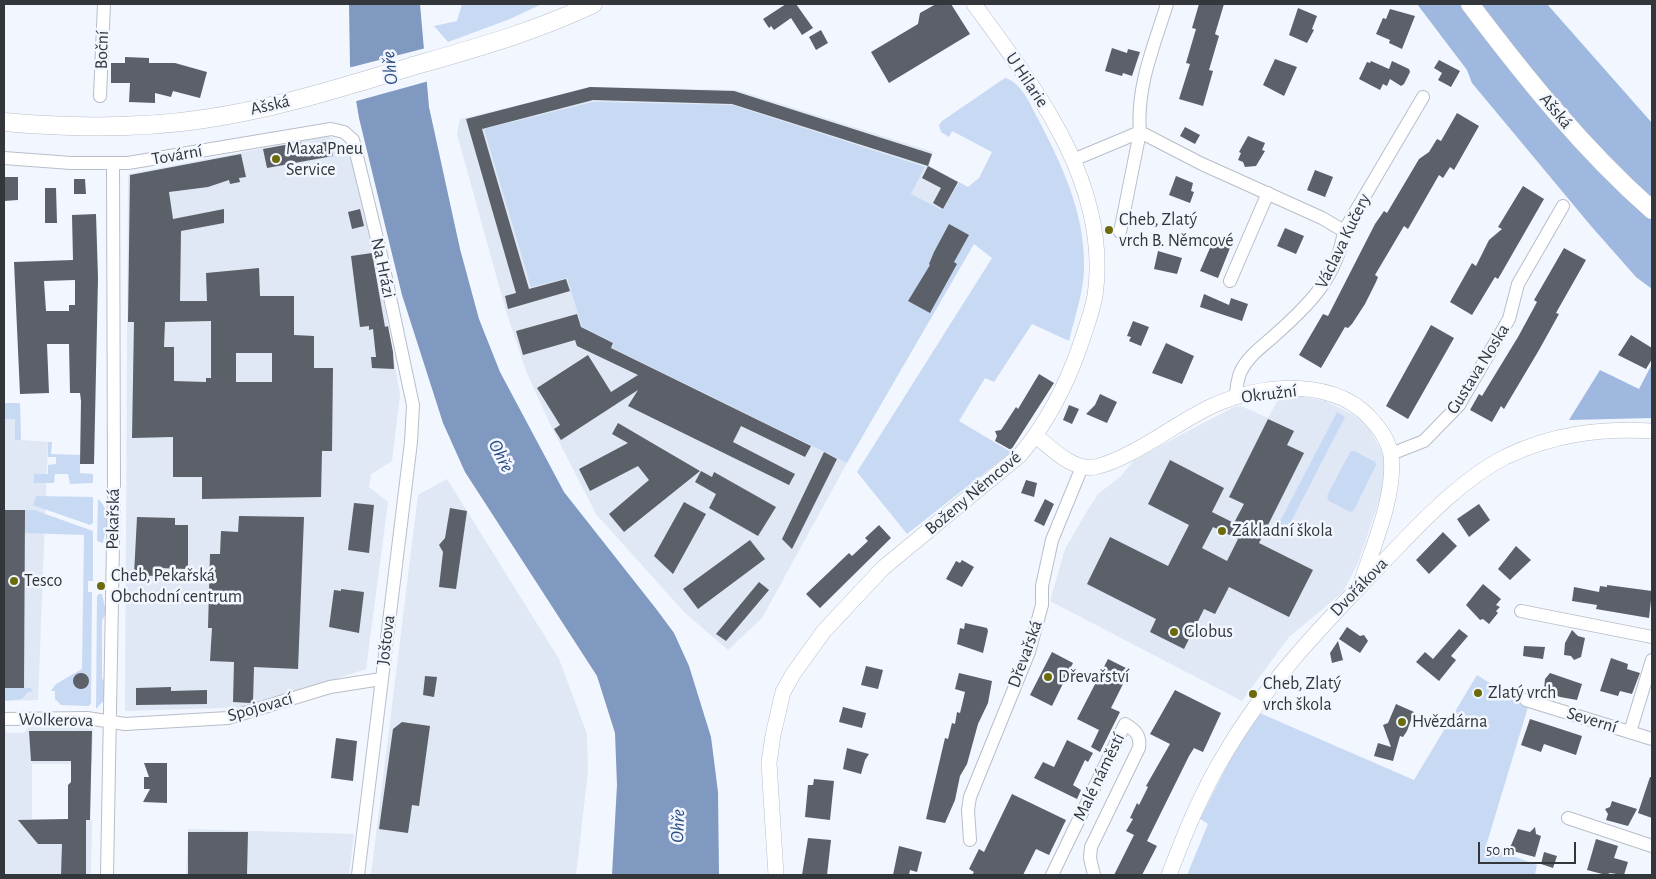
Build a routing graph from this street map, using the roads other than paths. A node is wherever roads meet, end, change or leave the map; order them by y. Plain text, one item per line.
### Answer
1 (104, 4) edge
2 (565, 4) edge
3 (593, 4) edge
4 (974, 4) edge
5 (1167, 4) edge
6 (1470, 4) edge
7 (527, 30) junction
8 (100, 96) dead end
9 (1423, 97) dead end
10 (4, 122) edge
11 (1140, 132) junction
12 (348, 134) joint
13 (4, 158) edge
14 (1073, 160) junction
15 (113, 163) junction
16 (1268, 194) junction
17 (1564, 206) dead end
18 (1652, 210) edge
19 (1344, 231) junction
20 (1120, 232) dead end
21 (1230, 280) dead end
22 (1235, 398) junction
23 (413, 405) joint
24 (1652, 431) edge
25 (1036, 436) junction
26 (1391, 454) junction
27 (1082, 467) junction
28 (1359, 587) junction
29 (1521, 611) dead end
30 (1652, 637) edge
31 (1652, 660) edge
32 (380, 679) junction
33 (1526, 700) dead end
34 (4, 719) edge
35 (108, 721) junction
36 (1630, 732) junction
37 (1652, 739) edge
38 (1568, 818) dead end
39 (970, 840) dead end
40 (1652, 846) edge
41 (107, 875) edge
42 (358, 875) edge
43 (776, 875) edge
44 (1052, 875) edge
45 (1094, 875) edge
46 (1169, 875) edge

1 - 8 street, Boční
2 - 7 main road, Ašská
3 - 7 main road, Ašská
4 - 14 street, U Hilarie
5 - 11 street
6 - 18 main road, Ašská
7 - 10 main road, Ašská
9 - 19 street, Václava Kučery
11 - 14 street
11 - 16 street
11 - 20 street
12 - 15 street, Tovární
12 - 23 street, Na Hrázi
13 - 15 street, Tovární
14 - 25 street, Boženy Němcové
15 - 35 street, Pekařská
16 - 19 street
16 - 21 street
17 - 26 street, Gustava Noska
19 - 22 street, Václava Kučery
22 - 26 street, Okružní
22 - 27 street, Okružní
23 - 32 street, Joštova
24 - 28 street, Dvořákova
25 - 27 street
25 - 43 street, Boženy Němcové
26 - 28 street, Okružní
27 - 39 street, Dřevařská
28 - 46 street, Dvořákova
29 - 30 street
31 - 36 street, Severní
32 - 35 street, Spojovací
32 - 42 street, Joštova
33 - 36 street, Severní
34 - 35 street, Wolkerova
35 - 41 street, Pekařská
36 - 37 street, Severní
38 - 40 street
44 - 45 street, Malé náměstí

